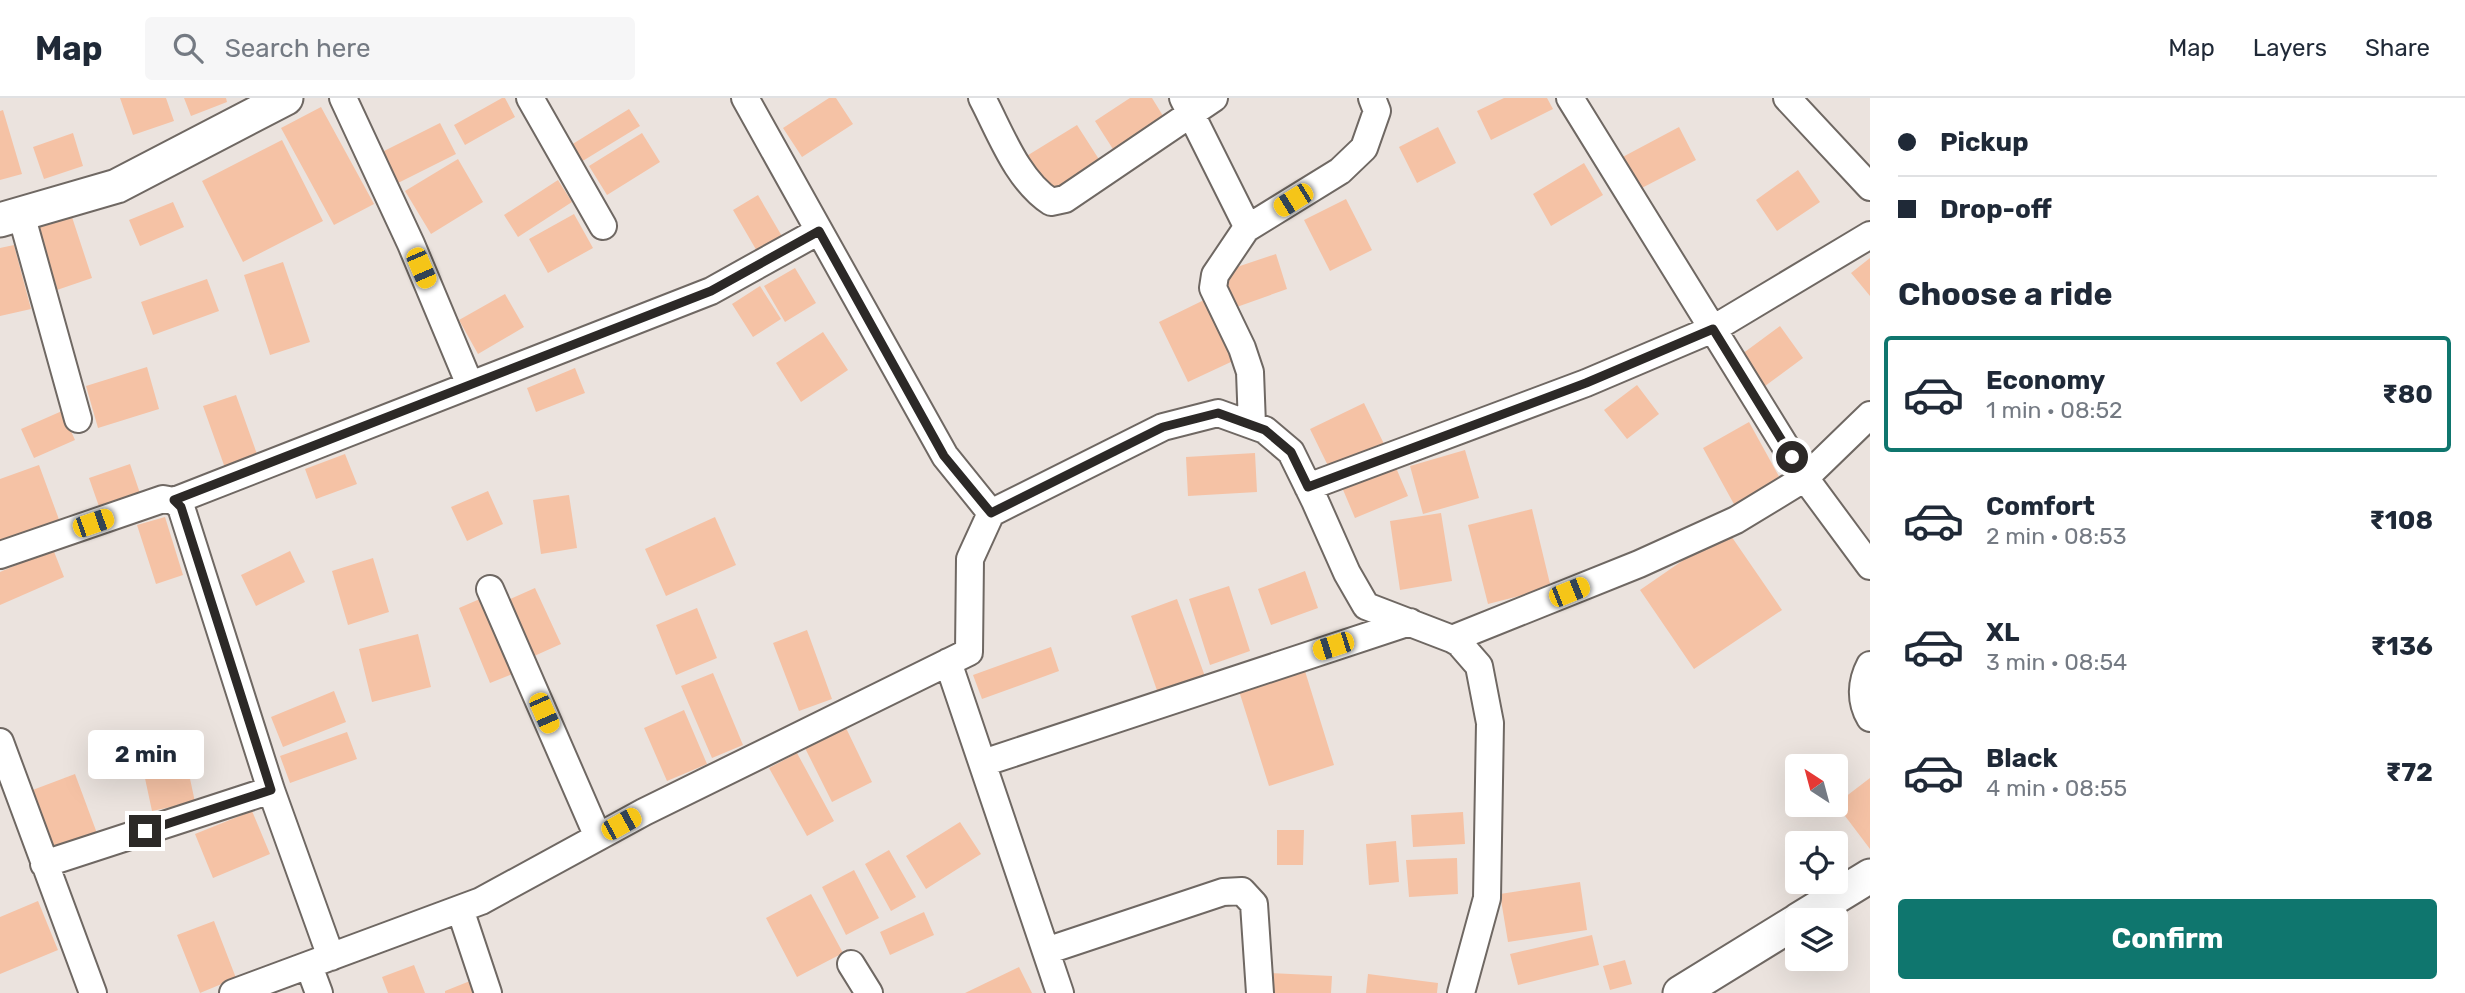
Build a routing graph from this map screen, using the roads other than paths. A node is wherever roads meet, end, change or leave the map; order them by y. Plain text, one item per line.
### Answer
1 (286, 98) edge
2 (343, 98) edge
3 (530, 98) edge
4 (745, 98) edge
5 (982, 98) edge
6 (1214, 98) edge
7 (1371, 98) edge
8 (1570, 98) edge
9 (1787, 98) edge
10 (1187, 105) edge
11 (1870, 187) edge
12 (10, 217) edge
13 (603, 226) dead end
14 (1246, 229) junction
15 (819, 231) junction
16 (1870, 235) edge
17 (1713, 329) junction
18 (470, 385) junction
19 (1870, 415) edge
20 (78, 419) dead end
21 (1252, 425) junction
22 (1805, 478) junction
23 (1308, 487) junction
24 (174, 500) junction
25 (991, 513) junction
26 (0, 555) edge
27 (1870, 566) edge
28 (490, 589) dead end
29 (1410, 622) junction
30 (1452, 639) junction
31 (948, 662) junction
32 (1870, 665) edge
33 (1870, 718) edge
34 (0, 742) edge
35 (983, 763) junction
36 (271, 790) junction
37 (598, 837) junction
38 (44, 864) junction
39 (1870, 876) edge
40 (1819, 908) edge
41 (460, 909) junction
42 (1785, 929) edge
43 (1046, 951) junction
44 (320, 962) junction
45 (851, 964) dead end
46 (93, 993) edge
47 (233, 993) edge
48 (319, 993) edge
49 (488, 993) edge
50 (869, 993) edge
51 (1060, 993) edge
52 (1259, 993) edge
53 (1461, 993) edge
54 (1681, 993) edge

1 - 12 street
2 - 18 street
3 - 13 street
4 - 15 street
5 - 10 street
6 - 10 street
7 - 14 street
8 - 17 street
9 - 11 street
10 - 14 street
12 - 20 street
14 - 21 street
15 - 18 street
15 - 25 street
16 - 17 street
17 - 22 street
17 - 23 street
18 - 24 street
19 - 22 street
21 - 23 street
21 - 25 street
22 - 27 street
22 - 30 street
23 - 29 street
24 - 26 street
24 - 36 street
25 - 31 street
28 - 37 street
29 - 30 street
29 - 35 street
30 - 53 street
31 - 35 street
31 - 37 street
32 - 33 street
34 - 38 street
35 - 43 street
36 - 38 street
36 - 44 street
37 - 41 street
38 - 46 street
39 - 40 street
41 - 44 street
41 - 49 street
42 - 54 street
43 - 51 street
43 - 52 street
44 - 47 street
44 - 48 street
45 - 50 street

